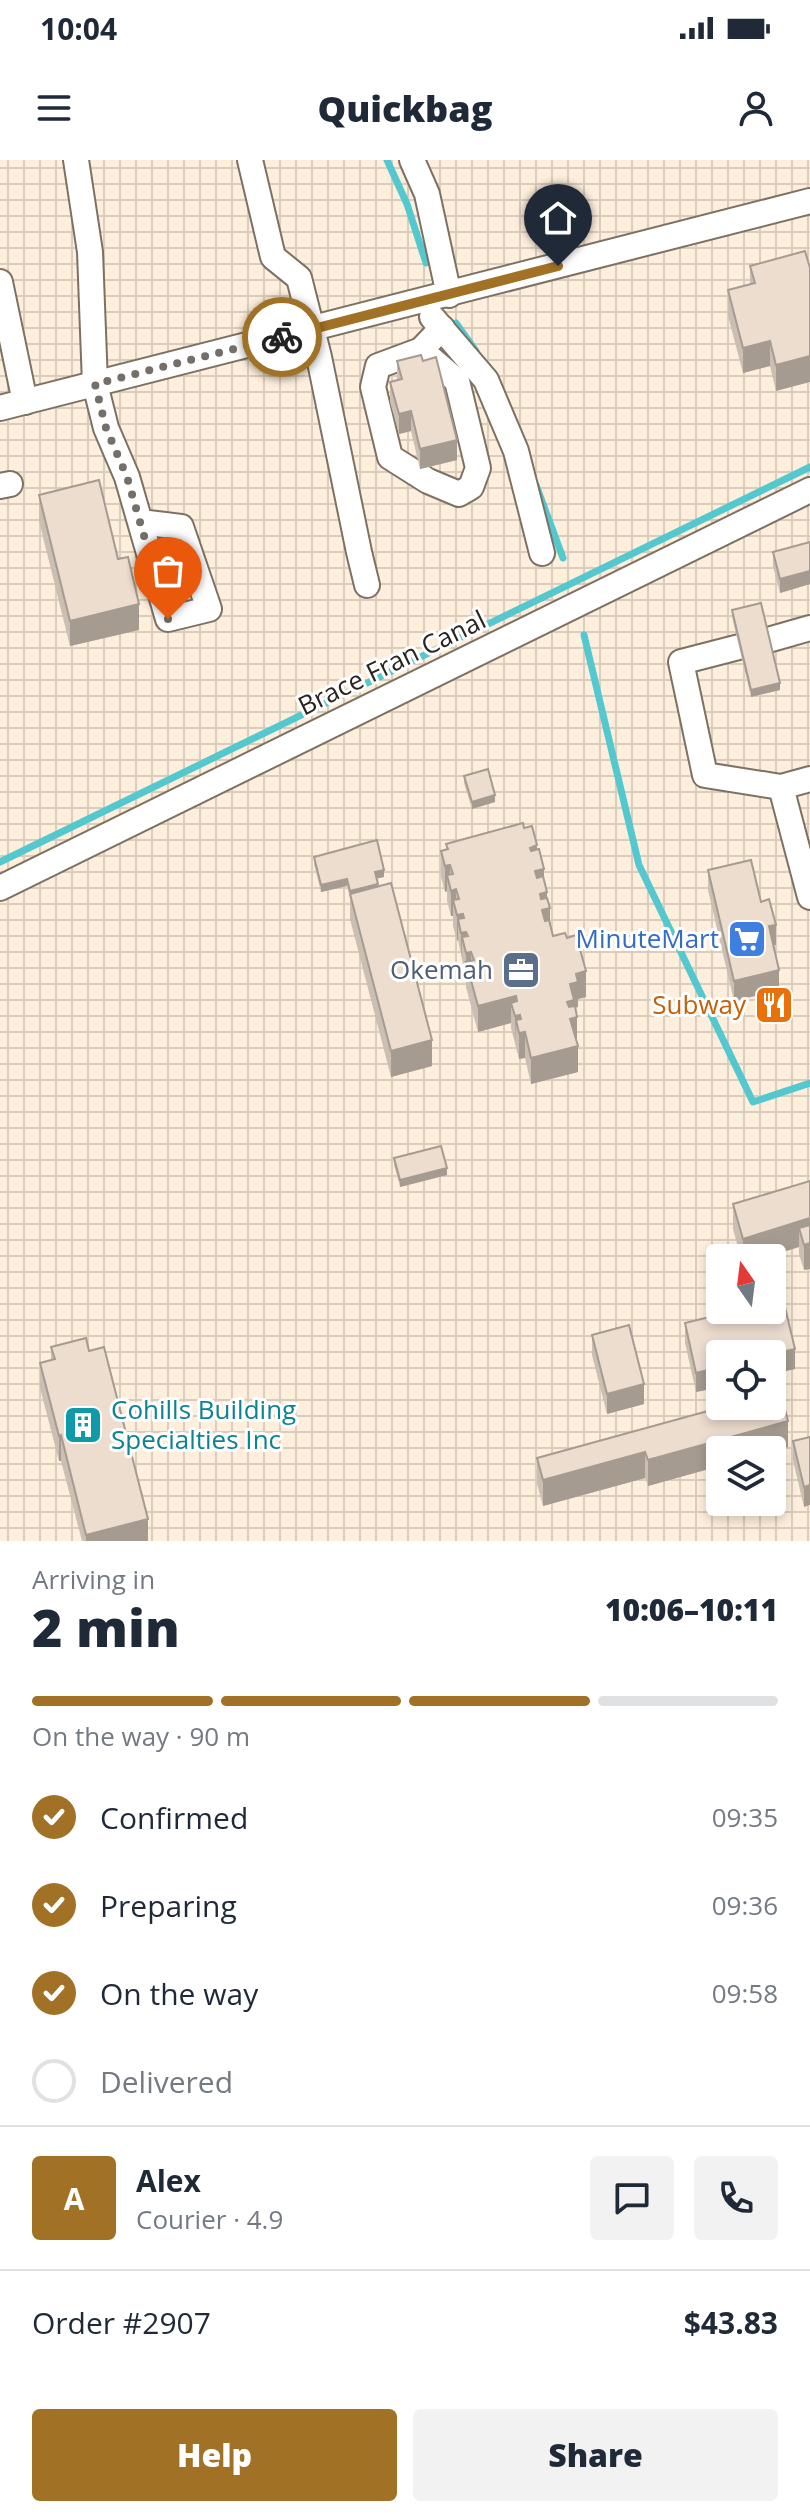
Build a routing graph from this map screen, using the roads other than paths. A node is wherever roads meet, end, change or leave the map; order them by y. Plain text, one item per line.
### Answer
1 (76, 160) edge
2 (250, 160) edge
3 (412, 160) edge
4 (810, 201) edge
5 (0, 282) edge
6 (449, 295) junction
7 (419, 302) junction
8 (442, 328) junction
9 (312, 329) junction
10 (421, 350) junction
11 (95, 384) junction
12 (25, 402) junction
13 (0, 408) edge
14 (810, 490) edge
15 (140, 522) dead end
16 (542, 553) dead end
17 (367, 585) dead end
18 (810, 628) edge
19 (768, 640) edge
20 (739, 647) edge
21 (810, 779) edge
22 (781, 787) junction
23 (804, 849) edge
24 (809, 887) edge
25 (0, 888) edge

1 - 11 street
2 - 9 street
3 - 6 street
4 - 6 street
5 - 12 street
6 - 7 street
7 - 8 street
7 - 9 street
8 - 10 street
8 - 16 street
9 - 11 street
9 - 17 street
10 - 10 street
11 - 12 street
11 - 15 street
12 - 13 street
14 - 25 street, Brace Fran Canal
18 - 19 street
20 - 22 street
21 - 22 street
22 - 23 street
23 - 24 street

